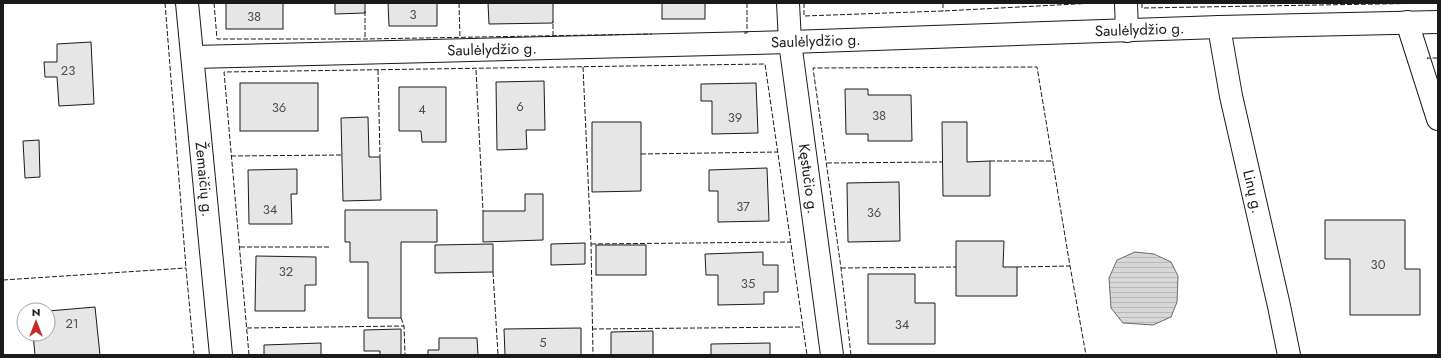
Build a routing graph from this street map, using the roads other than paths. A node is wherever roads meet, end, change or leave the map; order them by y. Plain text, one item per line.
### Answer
1 (187, 3) edge
2 (788, 3) edge
3 (1126, 3) edge
4 (1407, 22) junction
5 (1438, 22) edge
6 (1219, 27) junction
7 (1127, 31) junction
8 (790, 42) junction
9 (193, 57) junction
10 (1438, 119) edge
11 (221, 355) edge
12 (832, 355) edge
13 (1289, 355) edge

1 - 9 street, Žemaičių g.
2 - 8 street, Kęstučio g.
3 - 7 street
4 - 5 street, Saulėlydžio g.
4 - 6 street, Saulėlydžio g.
4 - 10 street
6 - 7 street, Saulėlydžio g.
6 - 13 street, Linų g.
7 - 8 street, Saulėlydžio g.
8 - 9 street, Saulėlydžio g.
8 - 12 street, Kęstučio g.
9 - 11 street, Žemaičių g.

